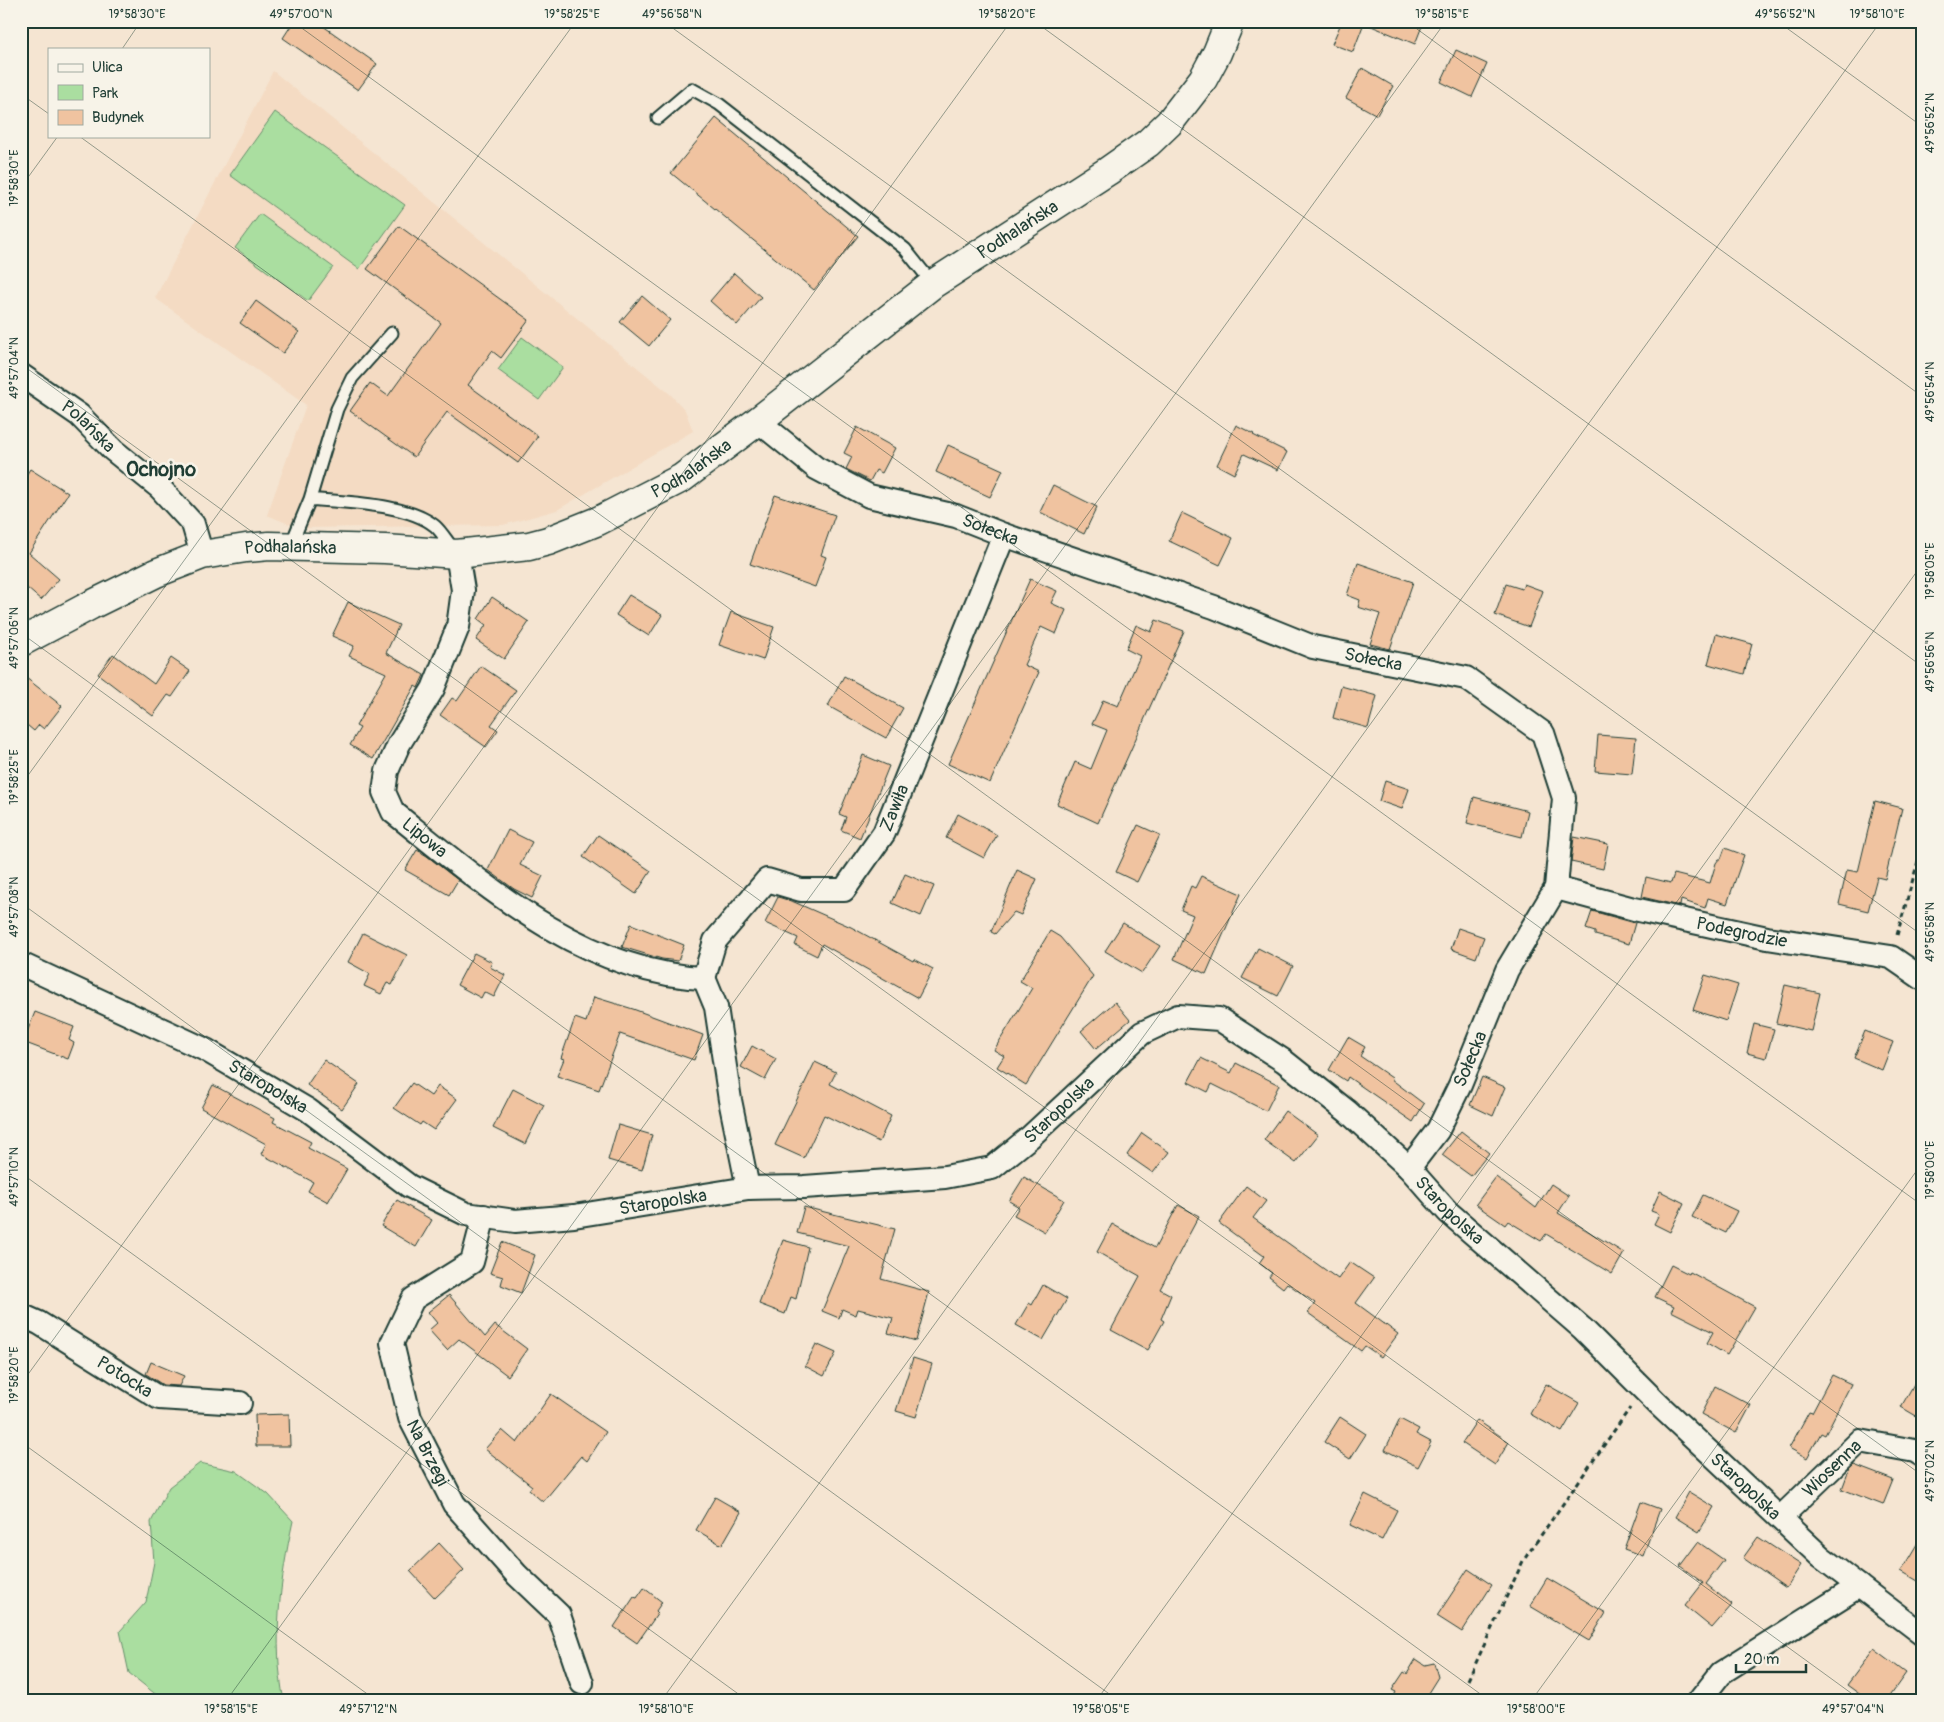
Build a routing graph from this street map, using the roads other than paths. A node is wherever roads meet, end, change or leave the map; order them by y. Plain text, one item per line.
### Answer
1 (1230, 21) edge
2 (658, 118) dead end
3 (933, 284) junction
4 (392, 333) dead end
5 (21, 375) edge
6 (758, 421) junction
7 (310, 499) junction
8 (1004, 535) junction
9 (290, 547) junction
10 (457, 554) junction
11 (202, 555) junction
12 (21, 642) edge
13 (1556, 888) junction
14 (21, 964) edge
15 (704, 978) junction
16 (1923, 979) edge
17 (1409, 1168) junction
18 (748, 1188) junction
19 (484, 1216) junction
20 (21, 1315) edge
21 (240, 1403) dead end
22 (1923, 1456) edge
23 (1780, 1518) junction
24 (1859, 1586) junction
25 (1923, 1634) edge
26 (582, 1683) dead end
27 (1700, 1701) edge

1 - 3 street, Podhalańska
2 - 3 lane
3 - 6 street, Podhalańska
4 - 7 lane
5 - 11 street, Polańska
6 - 8 street, Sołecka
6 - 10 street, Podhalańska
7 - 9 lane
7 - 10 lane
8 - 13 street, Sołecka
8 - 15 street, Zawiła
9 - 10 street, Podhalańska
9 - 11 street, Podhalańska
10 - 15 street, Lipowa
11 - 12 street, Podhalańska
13 - 16 street, Podegrodzie
13 - 17 street, Sołecka
14 - 19 street, Staropolska
15 - 18 street
17 - 18 street, Staropolska
17 - 23 street, Staropolska
18 - 19 street, Staropolska
19 - 26 street, Na Brzegi
20 - 21 street, Potocka
22 - 23 street, Wiosenna
23 - 24 street, Staropolska
24 - 25 street, Staropolska
24 - 27 street

